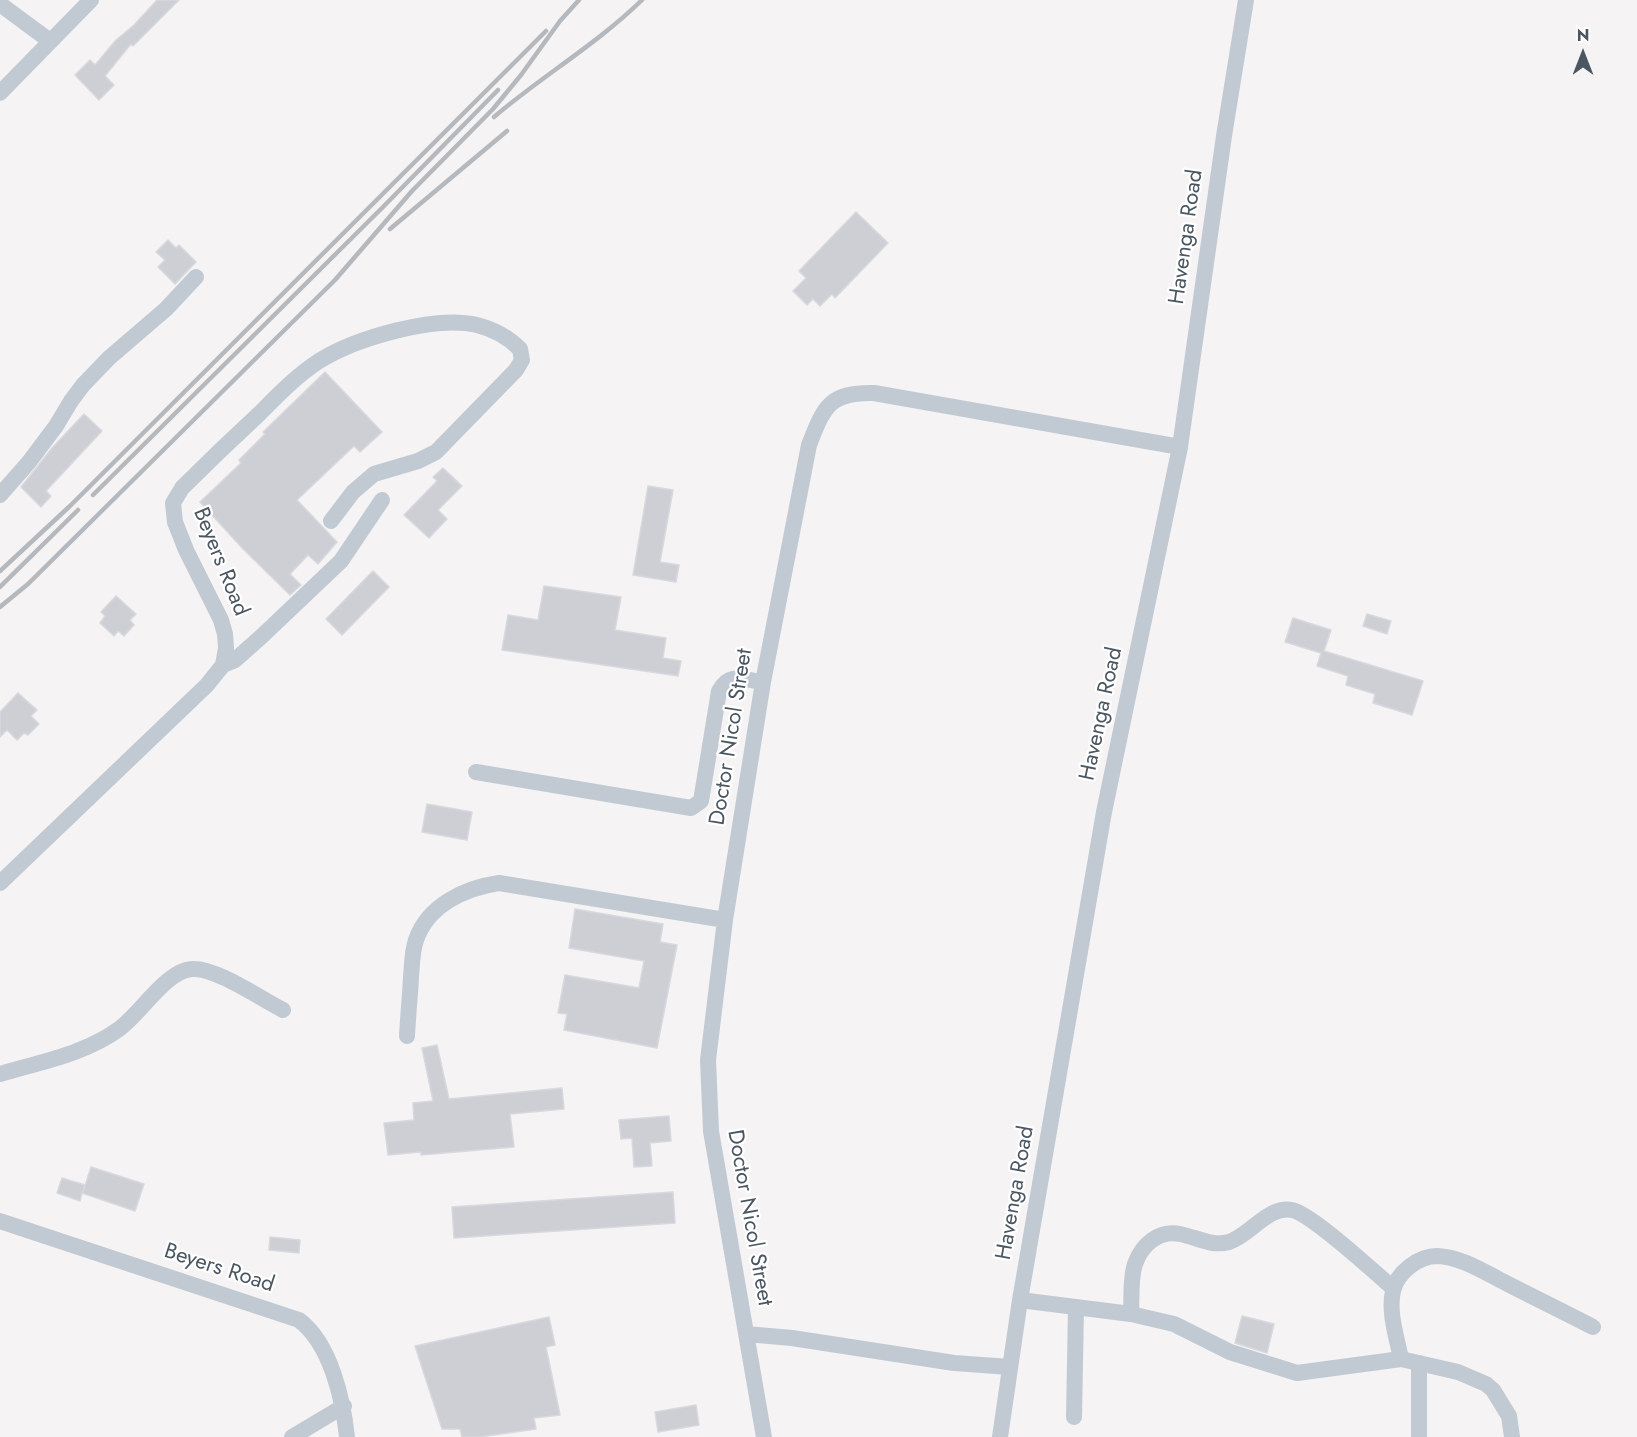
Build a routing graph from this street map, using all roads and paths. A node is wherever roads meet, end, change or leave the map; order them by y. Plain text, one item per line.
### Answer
1 (91, 0) edge
2 (1246, 0) edge
3 (0, 4) edge
4 (50, 41) junction
5 (0, 93) edge
6 (196, 277) dead end
7 (1180, 447) junction
8 (0, 495) edge
9 (382, 500) dead end
10 (331, 521) dead end
11 (223, 665) junction
12 (763, 682) junction
13 (476, 772) dead end
14 (0, 883) edge
15 (725, 920) junction
16 (283, 1011) dead end
17 (406, 1036) dead end
18 (0, 1074) edge
19 (0, 1221) edge
20 (1393, 1288) junction
21 (1020, 1300) junction
22 (1076, 1308) junction
23 (1131, 1314) junction
24 (1593, 1327) dead end
25 (746, 1334) junction
26 (1401, 1359) junction
27 (1419, 1363) junction
28 (1010, 1367) junction
29 (344, 1406) junction
30 (1074, 1417) dead end
31 (292, 1437) edge
32 (347, 1437) edge
33 (764, 1437) edge
34 (1000, 1437) edge
35 (1419, 1437) edge
36 (1512, 1437) edge

1 - 4 street
2 - 7 street, Havenga Road
3 - 4 street
4 - 5 street
6 - 8 street
7 - 12 street, Doctor Nicol Street
7 - 21 street, Havenga Road
9 - 11 street
10 - 11 street, Beyers Road
11 - 14 street
12 - 13 street
12 - 15 street, Doctor Nicol Street
15 - 17 street
15 - 25 street, Doctor Nicol Street
16 - 18 street
19 - 29 street, Beyers Road
20 - 23 street
20 - 24 street
20 - 26 street
21 - 22 street
21 - 28 street, Havenga Road
22 - 23 street
22 - 30 street
23 - 26 street
25 - 28 street
25 - 33 street, Doctor Nicol Street
26 - 27 street
27 - 35 street
27 - 36 street
28 - 34 street, Havenga Road
29 - 31 street
29 - 32 street, Beyers Road

